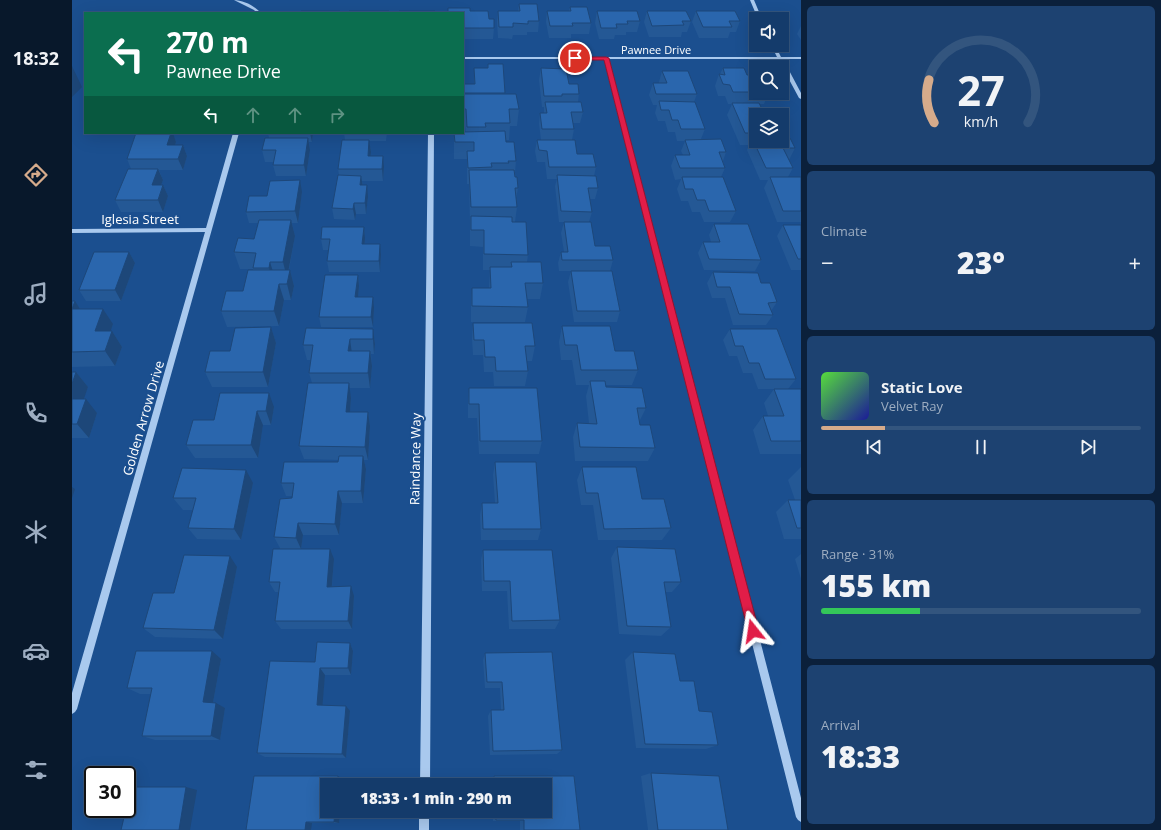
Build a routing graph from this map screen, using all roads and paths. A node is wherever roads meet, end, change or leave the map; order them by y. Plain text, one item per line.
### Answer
1 (236, 0) edge
2 (752, 0) edge
3 (258, 12) edge
4 (757, 12) edge
5 (777, 52) edge
6 (464, 58) edge
7 (606, 58) junction
8 (780, 58) junction
9 (801, 58) edge
10 (801, 98) edge
11 (236, 134) edge
12 (431, 134) edge
13 (209, 230) junction
14 (72, 231) edge
15 (72, 709) edge
16 (425, 778) edge
17 (801, 817) edge
18 (424, 818) edge
19 (424, 830) edge

1 - 3 street
2 - 4 street
5 - 8 street
6 - 7 street, Pawnee Drive
7 - 8 street, Pawnee Drive
7 - 17 street
8 - 9 street, Pawnee Drive
8 - 10 street
11 - 13 street, Golden Arrow Drive
12 - 16 street, Raindance Way
13 - 14 street, Iglesia Street
13 - 15 street, Golden Arrow Drive
18 - 19 street

